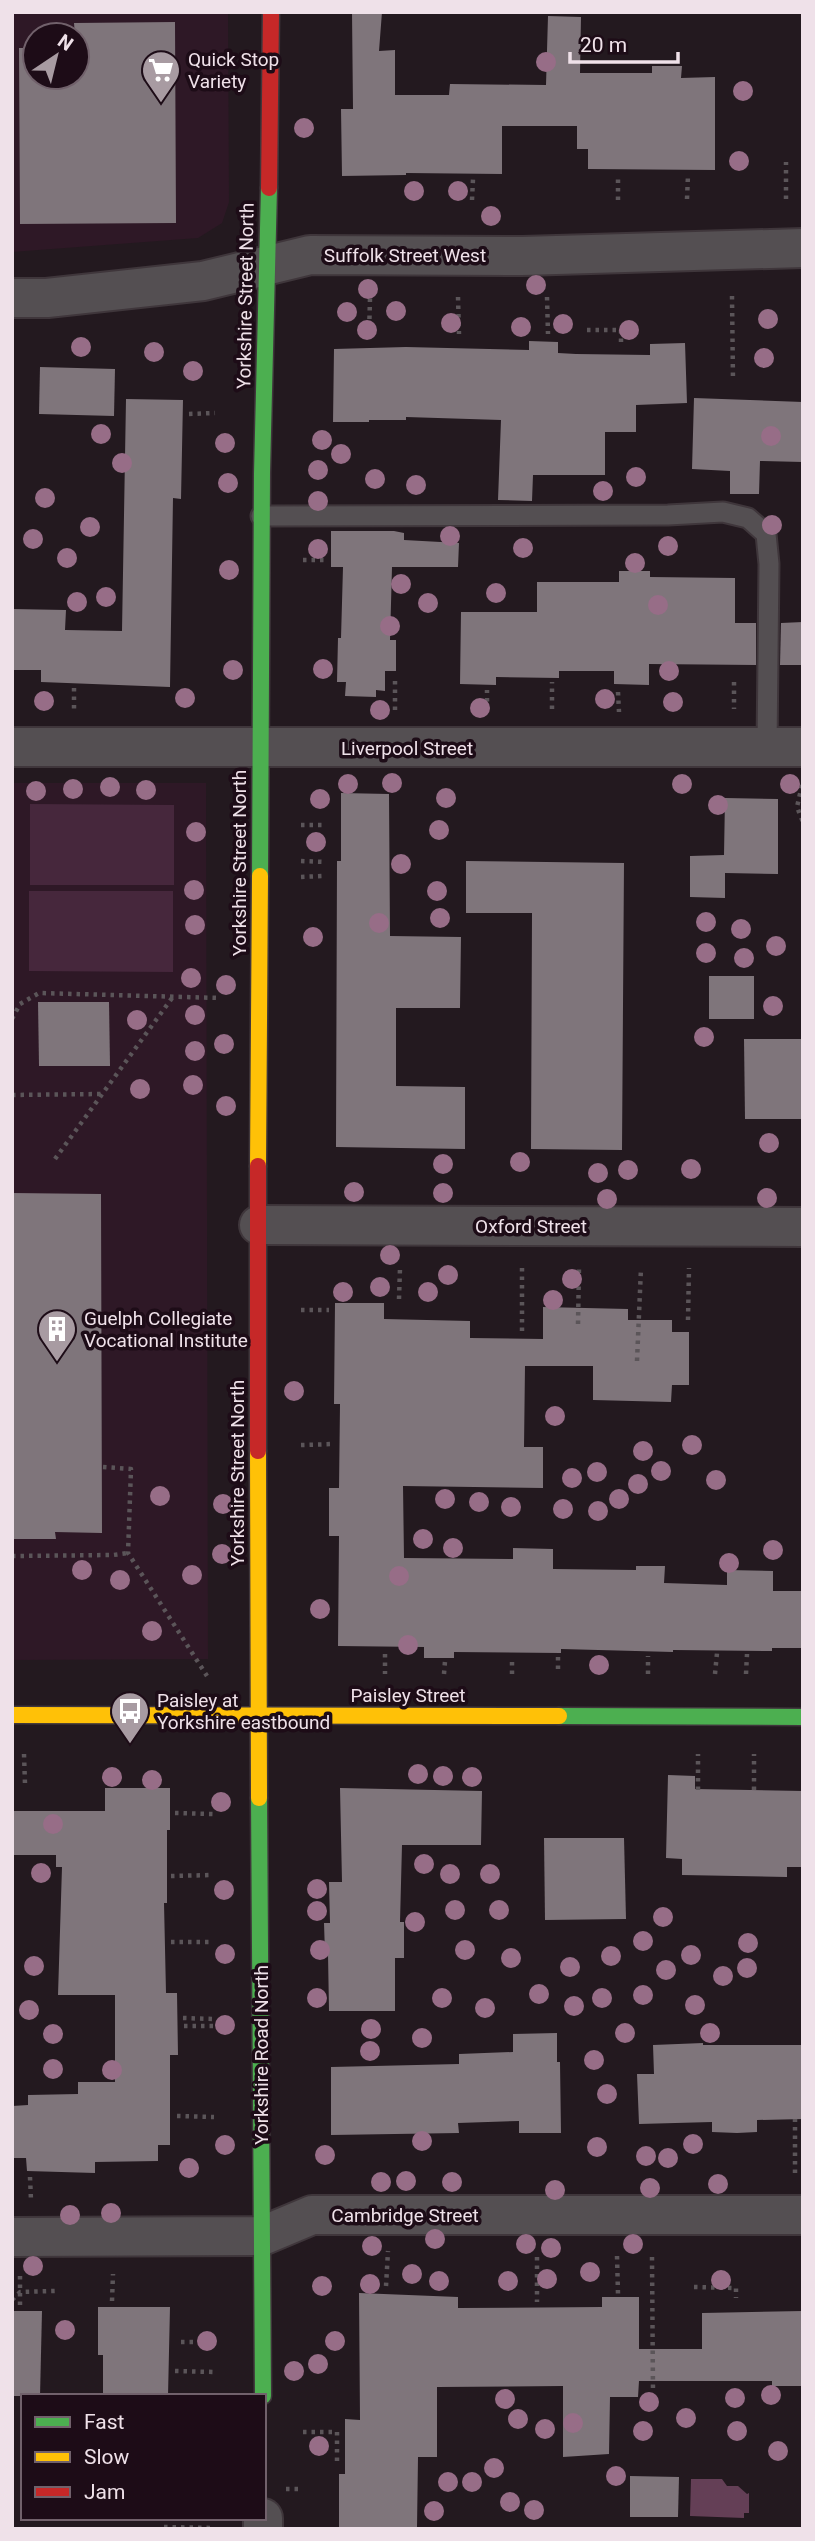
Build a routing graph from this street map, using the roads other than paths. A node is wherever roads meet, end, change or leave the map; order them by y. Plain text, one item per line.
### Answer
1 (271, 12) edge
2 (803, 248) edge
3 (267, 265) junction
4 (12, 298) edge
5 (261, 516) junction
6 (12, 747) edge
7 (785, 747) edge
8 (261, 749) junction
9 (259, 1225) junction
10 (803, 1227) edge
11 (12, 1715) edge
12 (259, 1715) junction
13 (803, 1717) edge
14 (803, 2215) edge
15 (262, 2236) junction
16 (16, 2255) edge
17 (263, 2394) edge

1 - 3 street, Yorkshire Street North
2 - 3 street, Suffolk Street West
3 - 4 street, Suffolk Street West
3 - 5 street, Yorkshire Street North
5 - 7 lane
5 - 8 street, Yorkshire Street North
6 - 8 street, Liverpool Street
7 - 8 street, Liverpool Street
8 - 9 street, Yorkshire Street North
9 - 10 street, Oxford Street
9 - 12 street, Yorkshire Street North
11 - 12 street, Paisley Street
12 - 13 street, Paisley Street
12 - 15 street, Yorkshire Road North
14 - 15 street, Cambridge Street
15 - 16 street, Cambridge Street
15 - 17 street, Yorkshire Road North

